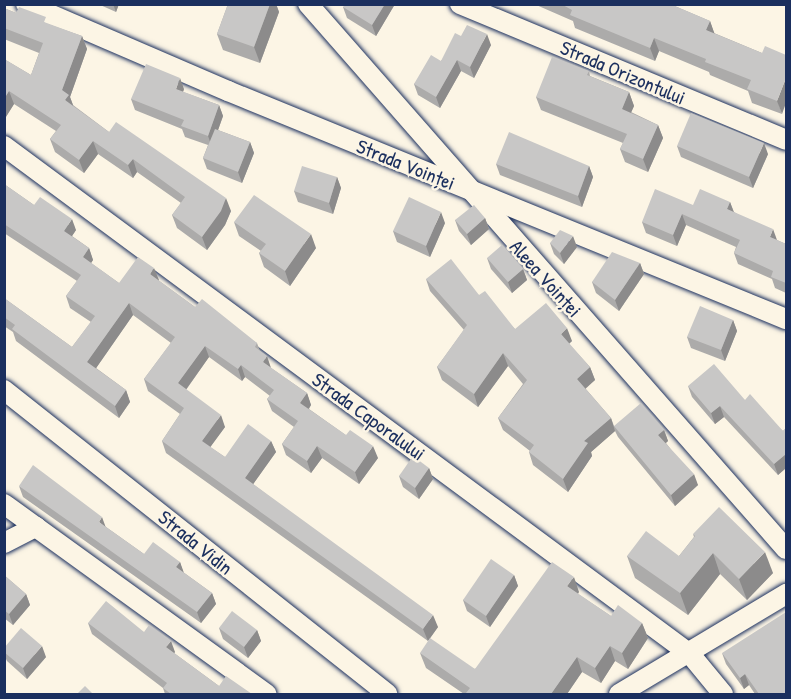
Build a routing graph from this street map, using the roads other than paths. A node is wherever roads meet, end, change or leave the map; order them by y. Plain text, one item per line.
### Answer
1 (26, 4) edge
2 (308, 4) edge
3 (460, 4) edge
4 (786, 140) edge
5 (4, 146) edge
6 (467, 189) junction
7 (786, 319) edge
8 (4, 390) edge
9 (4, 504) edge
10 (36, 527) junction
11 (4, 543) edge
12 (786, 549) edge
13 (786, 594) edge
14 (690, 654) junction
15 (266, 694) edge
16 (387, 694) edge
17 (619, 694) edge
18 (723, 694) edge

1 - 6 street, Strada Voinței
2 - 6 street, Aleea Voinței
3 - 4 street, Strada Orizontului
5 - 14 street, Strada Caporalului
6 - 7 street, Strada Voinței
6 - 12 street, Aleea Voinței
8 - 16 street, Strada Vidin
9 - 10 street
10 - 11 street
10 - 15 street
13 - 14 street
14 - 17 street
14 - 18 street, Strada Caporalului

